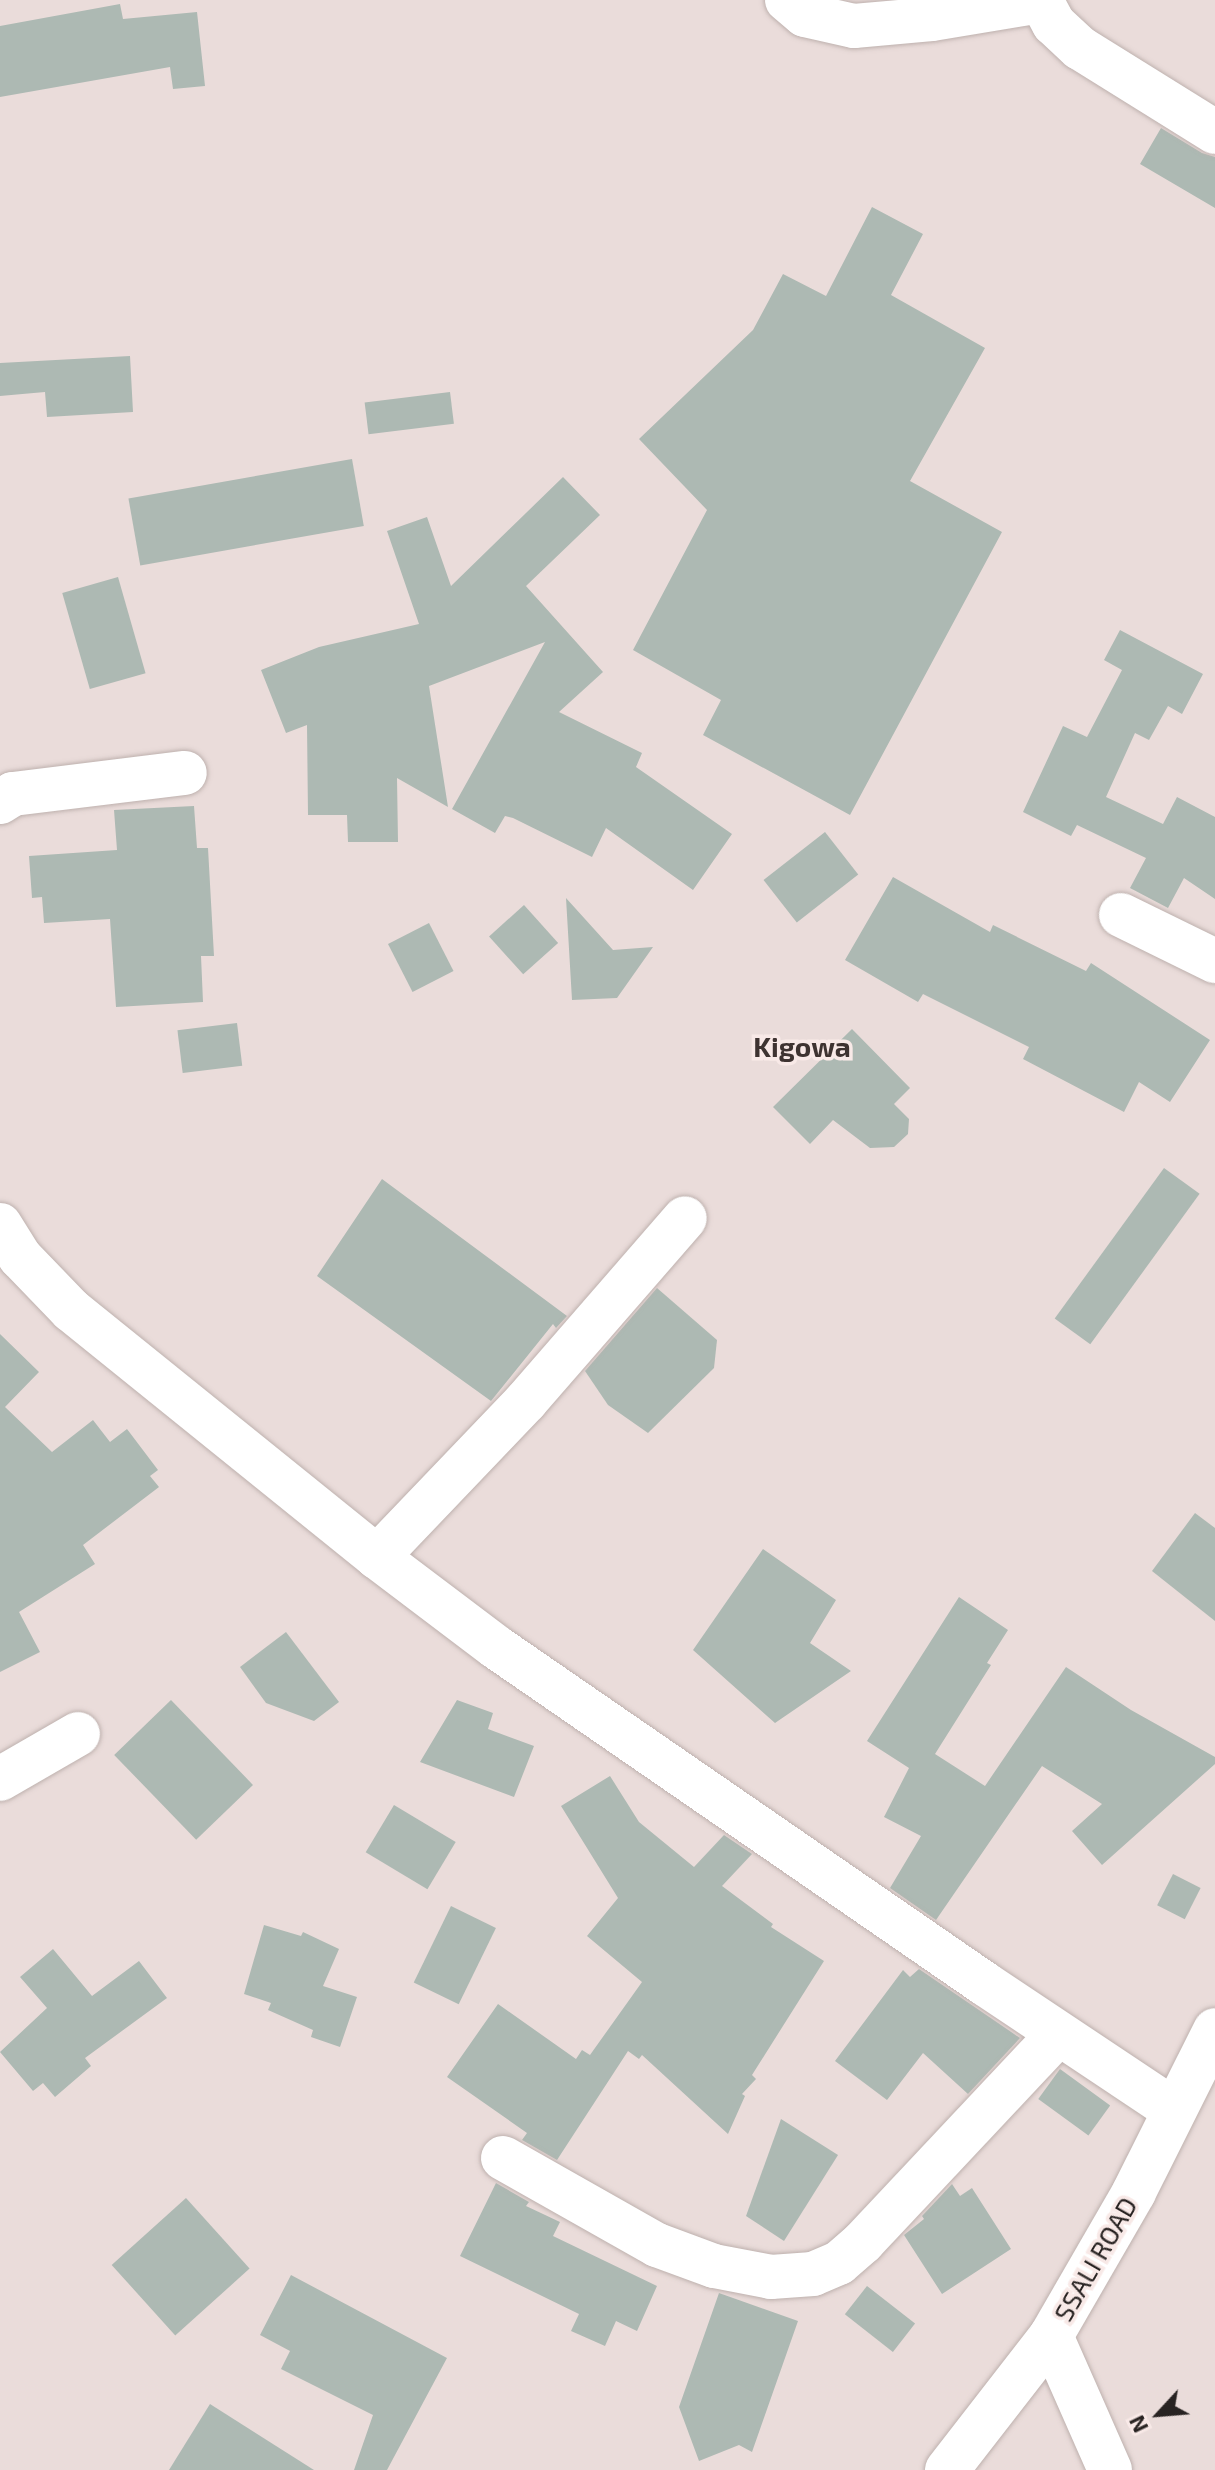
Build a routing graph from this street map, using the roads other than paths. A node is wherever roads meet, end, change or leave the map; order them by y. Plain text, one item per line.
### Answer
1 (787, 0) edge
2 (1041, 1) edge
3 (1215, 132) edge
4 (185, 773) dead end
5 (0, 802) edge
6 (1121, 915) dead end
7 (1215, 961) edge
8 (685, 1218) dead end
9 (0, 1225) edge
10 (377, 1557) junction
11 (78, 1734) dead end
12 (0, 1779) edge
13 (1215, 2030) edge
14 (1058, 2034) junction
15 (1174, 2110) junction
16 (503, 2158) dead end
17 (1051, 2336) junction
18 (947, 2470) edge
19 (1110, 2470) edge

1 - 2 street
2 - 3 street
4 - 5 street
6 - 7 street
8 - 10 street
9 - 10 street
10 - 14 street
11 - 12 street
13 - 15 street, SSALI ROAD
14 - 15 street
14 - 16 street
15 - 17 street, SSALI ROAD
17 - 18 street, SSALI ROAD
17 - 19 street

